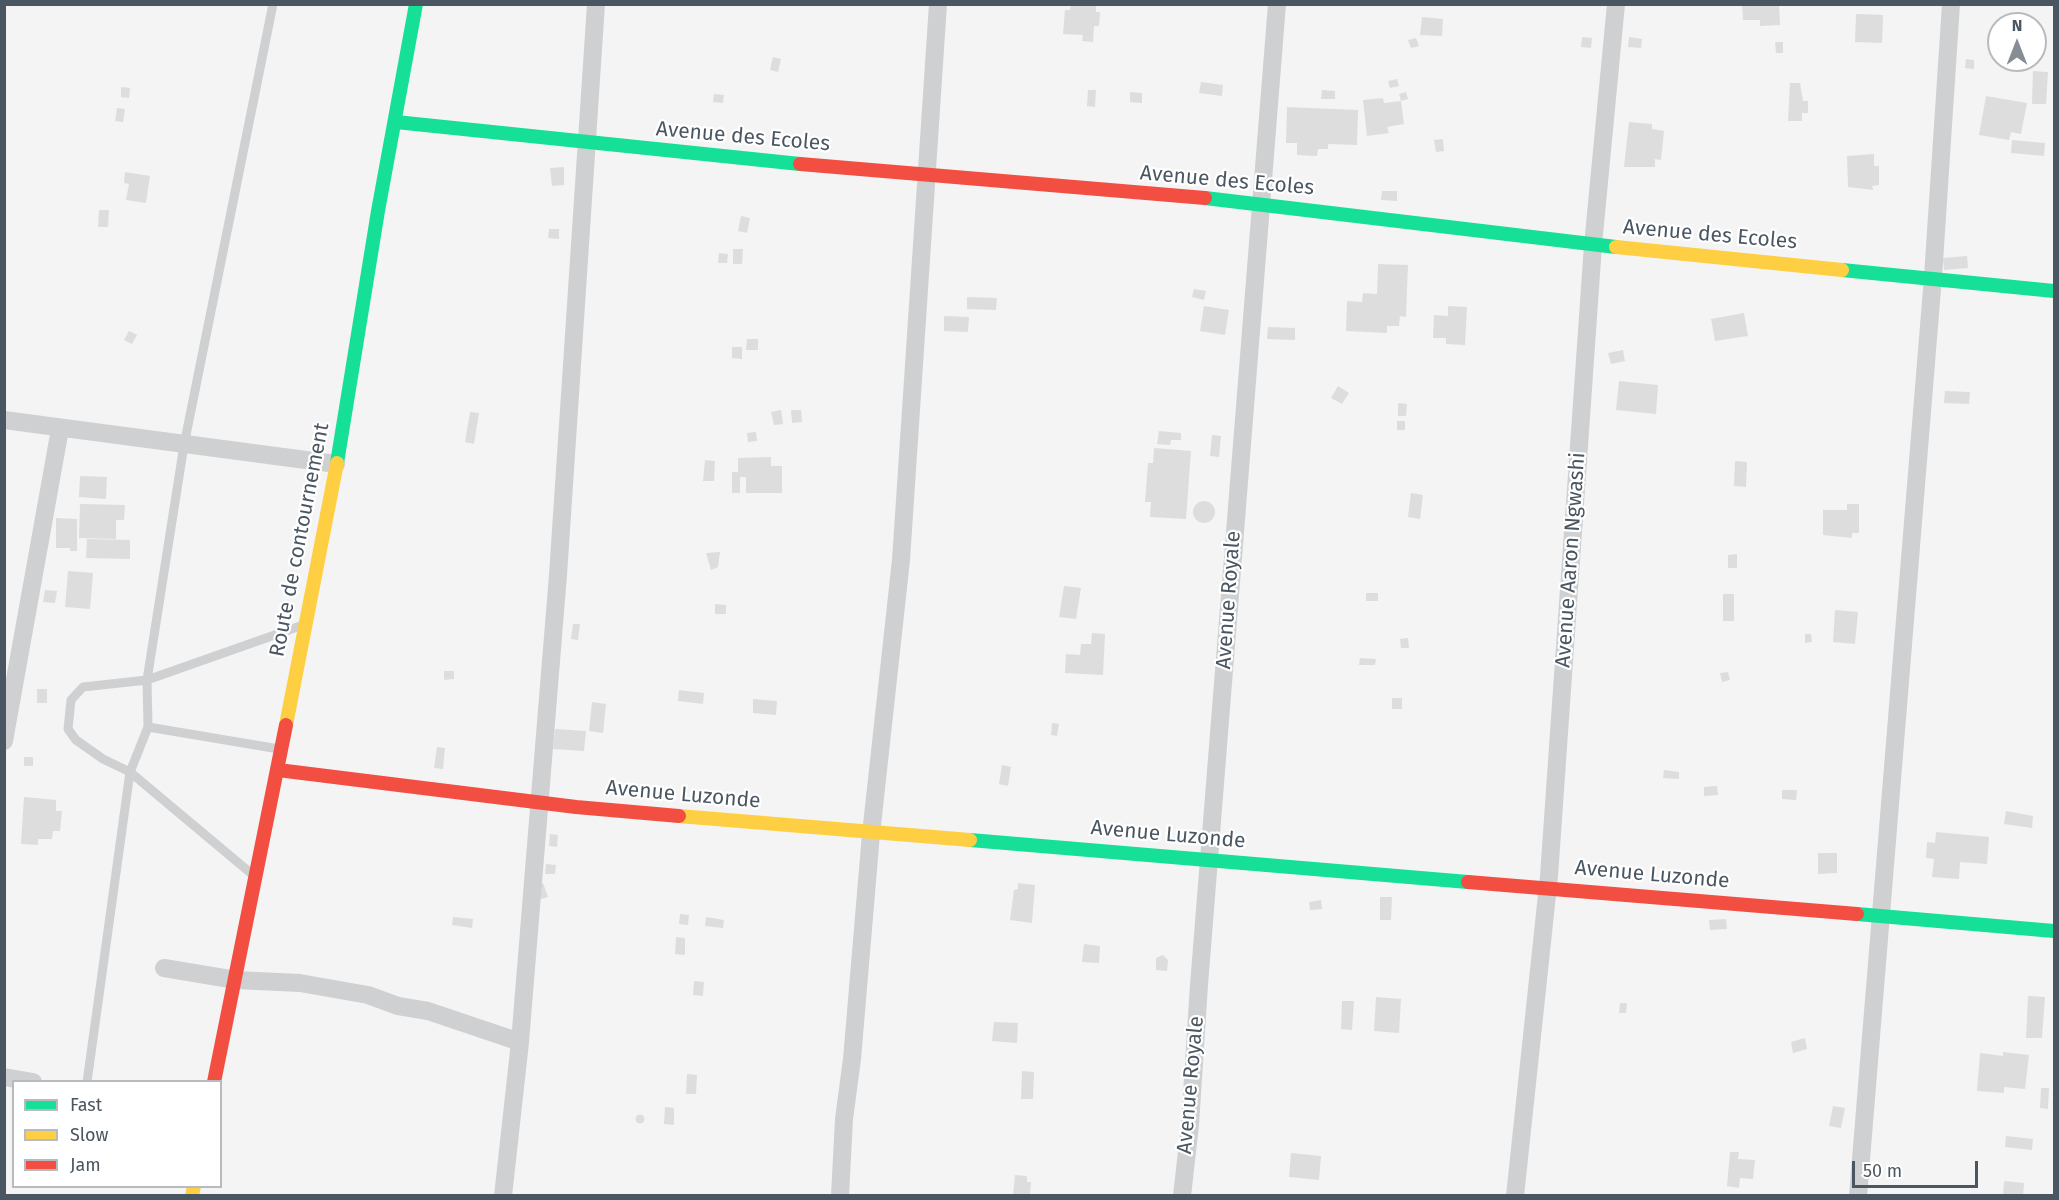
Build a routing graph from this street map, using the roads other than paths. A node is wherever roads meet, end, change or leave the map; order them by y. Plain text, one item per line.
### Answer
1 (273, 4) edge
2 (416, 4) edge
3 (596, 4) edge
4 (938, 4) edge
5 (1277, 4) edge
6 (1616, 4) edge
7 (1951, 4) edge
8 (396, 122) junction
9 (587, 143) junction
10 (926, 174) junction
11 (1260, 203) junction
12 (1593, 245) junction
13 (1933, 277) junction
14 (2055, 291) edge
15 (4, 420) edge
16 (60, 429) junction
17 (184, 445) junction
18 (336, 464) junction
19 (306, 624) junction
20 (147, 680) junction
21 (148, 727) junction
22 (4, 741) edge
23 (282, 750) junction
24 (278, 770) junction
25 (130, 772) junction
26 (538, 802) junction
27 (871, 831) junction
28 (1209, 859) junction
29 (256, 878) junction
30 (1548, 887) junction
31 (1880, 915) junction
32 (2055, 931) edge
33 (165, 968) dead end
34 (236, 980) junction
35 (520, 1042) junction
36 (4, 1077) edge
37 (21, 1080) edge
38 (87, 1080) edge
39 (214, 1080) edge
40 (503, 1196) edge
41 (840, 1196) edge
42 (1182, 1196) edge
43 (1515, 1196) edge
44 (1858, 1196) edge

1 - 17 lane
2 - 8 street, Route de contournement
3 - 9 street
4 - 10 street
5 - 11 street, Avenue Royale
6 - 12 street, Avenue Aaron Ngwashi
7 - 13 street
8 - 9 street, Avenue des Ecoles
8 - 18 street, Route de contournement
9 - 10 street, Avenue des Ecoles
9 - 26 street
10 - 11 street, Avenue des Ecoles
10 - 27 street
11 - 12 street, Avenue des Ecoles
11 - 28 street, Avenue Royale
12 - 13 street, Avenue des Ecoles
12 - 30 street, Avenue Aaron Ngwashi
13 - 14 street, Avenue des Ecoles
13 - 31 street
15 - 16 street
16 - 17 street
16 - 22 street
17 - 18 street
17 - 20 lane
18 - 19 street, Route de contournement
19 - 20 lane
19 - 23 street, Route de contournement
20 - 21 lane
20 - 25 lane
21 - 23 lane
21 - 25 lane
23 - 24 street, Route de contournement
24 - 26 street, Avenue Luzonde
24 - 29 street, Route de contournement
25 - 29 lane
25 - 38 lane
26 - 27 street, Avenue Luzonde
26 - 35 street
27 - 28 street, Avenue Luzonde
27 - 41 street
28 - 30 street, Avenue Luzonde
28 - 42 street, Avenue Royale
29 - 34 street, Route de contournement
30 - 31 street, Avenue Luzonde
30 - 43 street, Avenue Aaron Ngwashi
31 - 32 street, Avenue Luzonde
31 - 44 street
33 - 34 street
34 - 35 street
34 - 39 street, Route de contournement
35 - 40 street
36 - 37 street

